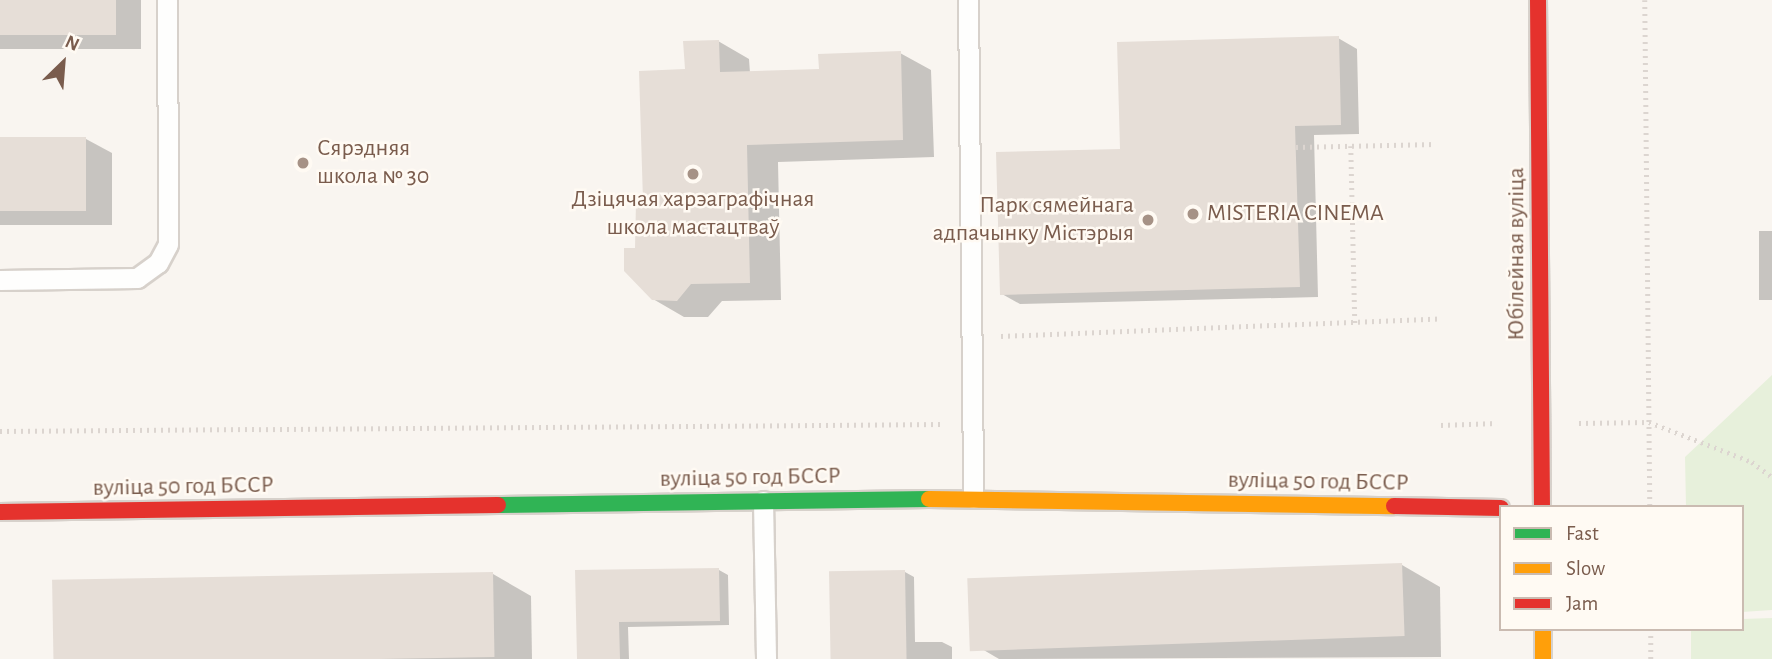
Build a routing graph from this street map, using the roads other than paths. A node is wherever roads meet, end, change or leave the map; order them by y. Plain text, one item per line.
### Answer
1 (167, 0) edge
2 (968, 0) edge
3 (1538, 0) edge
4 (0, 280) edge
5 (973, 498) junction
6 (763, 501) junction
7 (1542, 505) edge
8 (1499, 509) edge
9 (0, 512) edge
10 (1543, 631) edge
11 (766, 659) edge
12 (1543, 659) edge

1 - 4 lane
2 - 5 lane
3 - 7 street, Юбілейная вуліца
5 - 6 street, вуліца 50 год БССР
5 - 8 street, вуліца 50 год БССР
6 - 9 street, вуліца 50 год БССР
6 - 11 lane
10 - 12 street

